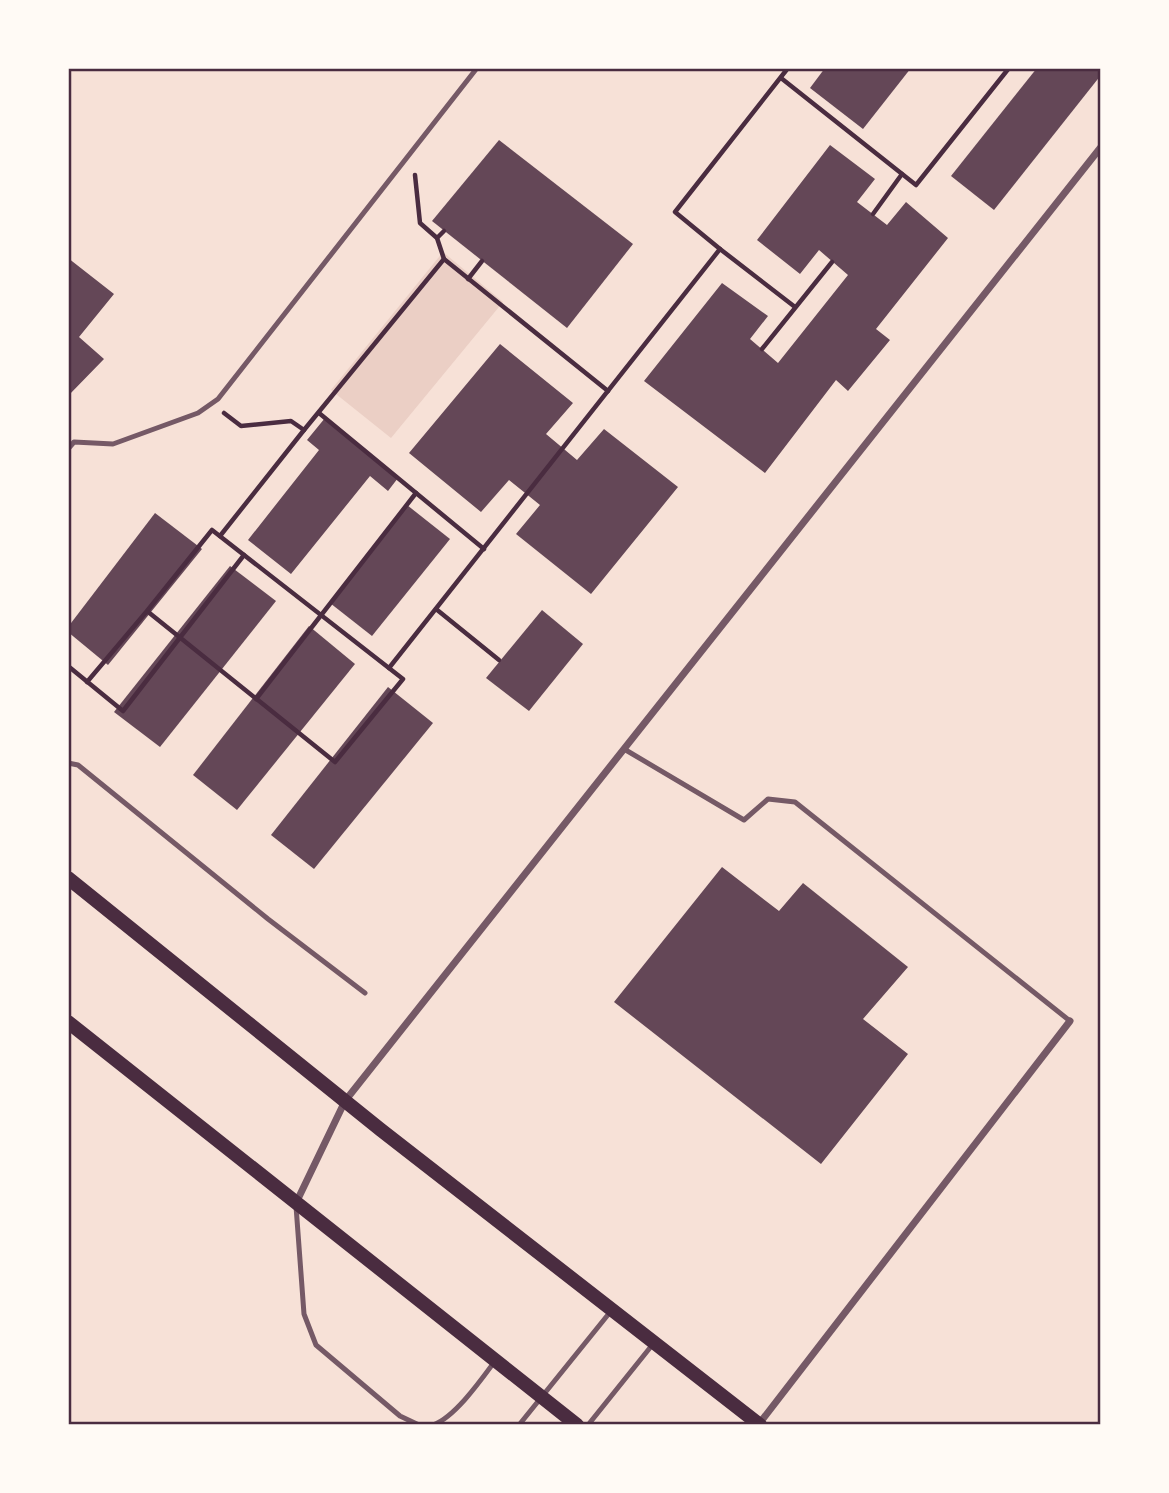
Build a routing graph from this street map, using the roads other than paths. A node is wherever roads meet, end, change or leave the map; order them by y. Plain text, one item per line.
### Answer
1 (477, 68) edge
2 (1101, 147) edge
3 (68, 449) edge
4 (624, 749) junction
5 (68, 763) edge
6 (68, 878) edge
7 (365, 993) dead end
8 (1070, 1021) joint
9 (68, 1022) edge
10 (345, 1101) junction
11 (296, 1204) junction
12 (611, 1311) junction
13 (653, 1344) junction
14 (495, 1361) junction
15 (541, 1397) junction
16 (759, 1424) edge
17 (419, 1425) edge
18 (433, 1425) edge
19 (519, 1425) edge
20 (577, 1425) edge
21 (588, 1425) edge

1 - 3 lane
2 - 4 street
4 - 8 lane
4 - 10 street
5 - 7 lane
6 - 10 main road
8 - 16 street
9 - 11 main road
10 - 11 street
10 - 12 main road
11 - 14 main road
11 - 17 lane
12 - 13 main road
12 - 15 lane
13 - 16 main road
13 - 21 lane
14 - 15 main road
14 - 18 lane
15 - 19 lane
15 - 20 main road

